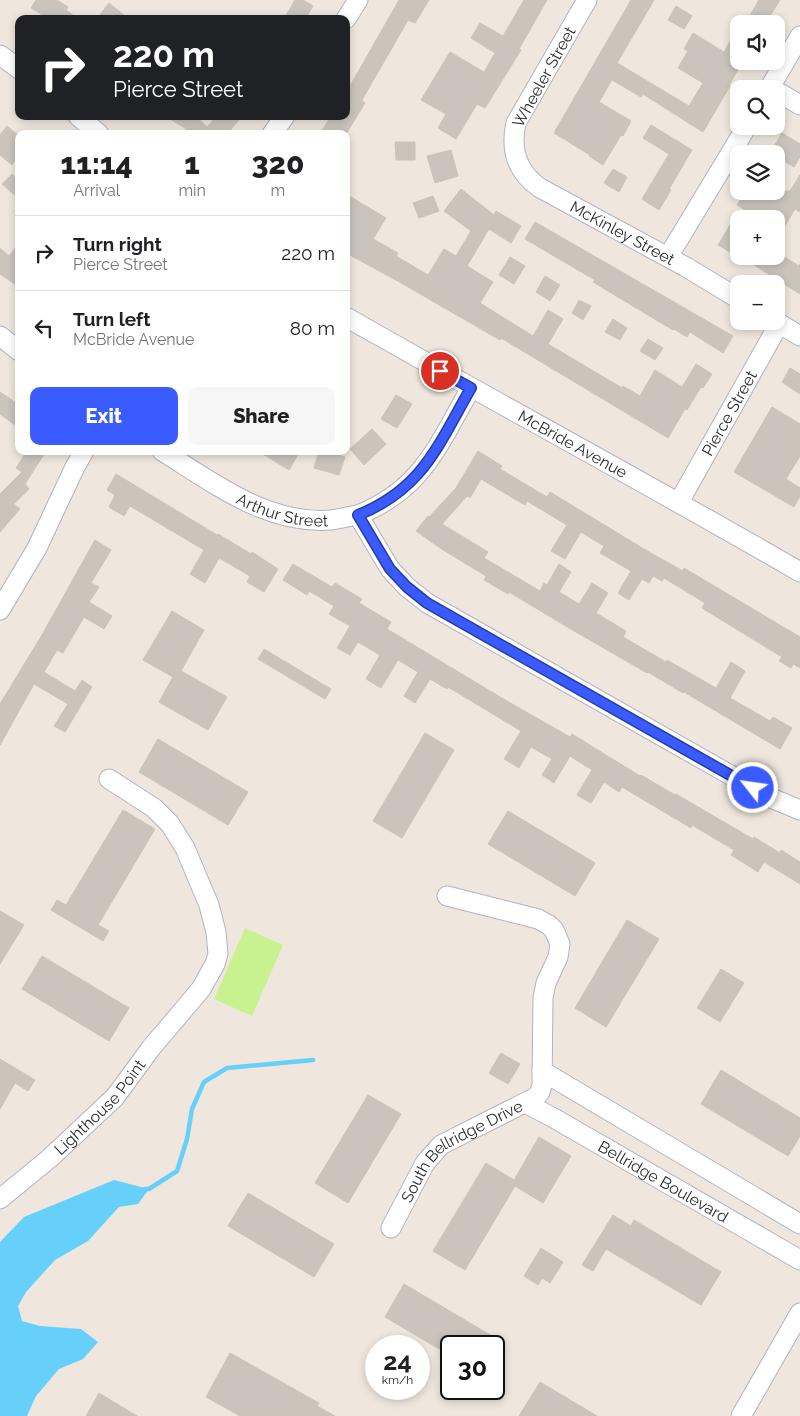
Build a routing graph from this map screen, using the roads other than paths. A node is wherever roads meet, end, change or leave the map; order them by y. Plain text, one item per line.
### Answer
1 (358, 0) edge
2 (587, 0) edge
3 (349, 15) edge
4 (800, 36) edge
5 (777, 80) edge
6 (785, 96) edge
7 (800, 105) edge
8 (83, 120) edge
9 (94, 130) edge
10 (742, 135) edge
11 (515, 157) joint
12 (668, 257) junction
13 (730, 294) edge
14 (350, 319) edge
15 (785, 327) edge
16 (773, 330) edge
17 (0, 336) edge
18 (800, 336) edge
19 (15, 348) edge
20 (471, 388) junction
21 (82, 455) edge
22 (169, 455) edge
23 (679, 502) junction
24 (358, 515) junction
25 (800, 572) edge
26 (6, 587) edge
27 (0, 610) edge
28 (109, 779) dead end
29 (800, 810) edge
30 (447, 896) dead end
31 (542, 1078) junction
32 (525, 1103) junction
33 (0, 1199) edge
34 (800, 1224) edge
35 (391, 1228) dead end
36 (800, 1260) edge
37 (800, 1313) edge
38 (741, 1416) edge

1 - 3 street
2 - 11 street, Wheeler Street
4 - 5 street
6 - 7 street
8 - 9 street
10 - 12 street
11 - 12 street, McKinley Street
12 - 13 street, McKinley Street
14 - 20 street, McBride Avenue
15 - 18 street
16 - 23 street, Pierce Street
17 - 19 street
20 - 23 street, McBride Avenue
20 - 24 street
21 - 26 street
22 - 24 street, Arthur Street
23 - 25 street, McBride Avenue
24 - 29 street
26 - 27 street
28 - 33 street, Lighthouse Point
30 - 31 street
31 - 32 street, South Bellridge Drive
31 - 34 street, Bellridge Boulevard
32 - 35 street, South Bellridge Drive
32 - 36 street, Bellridge Boulevard
37 - 38 street

